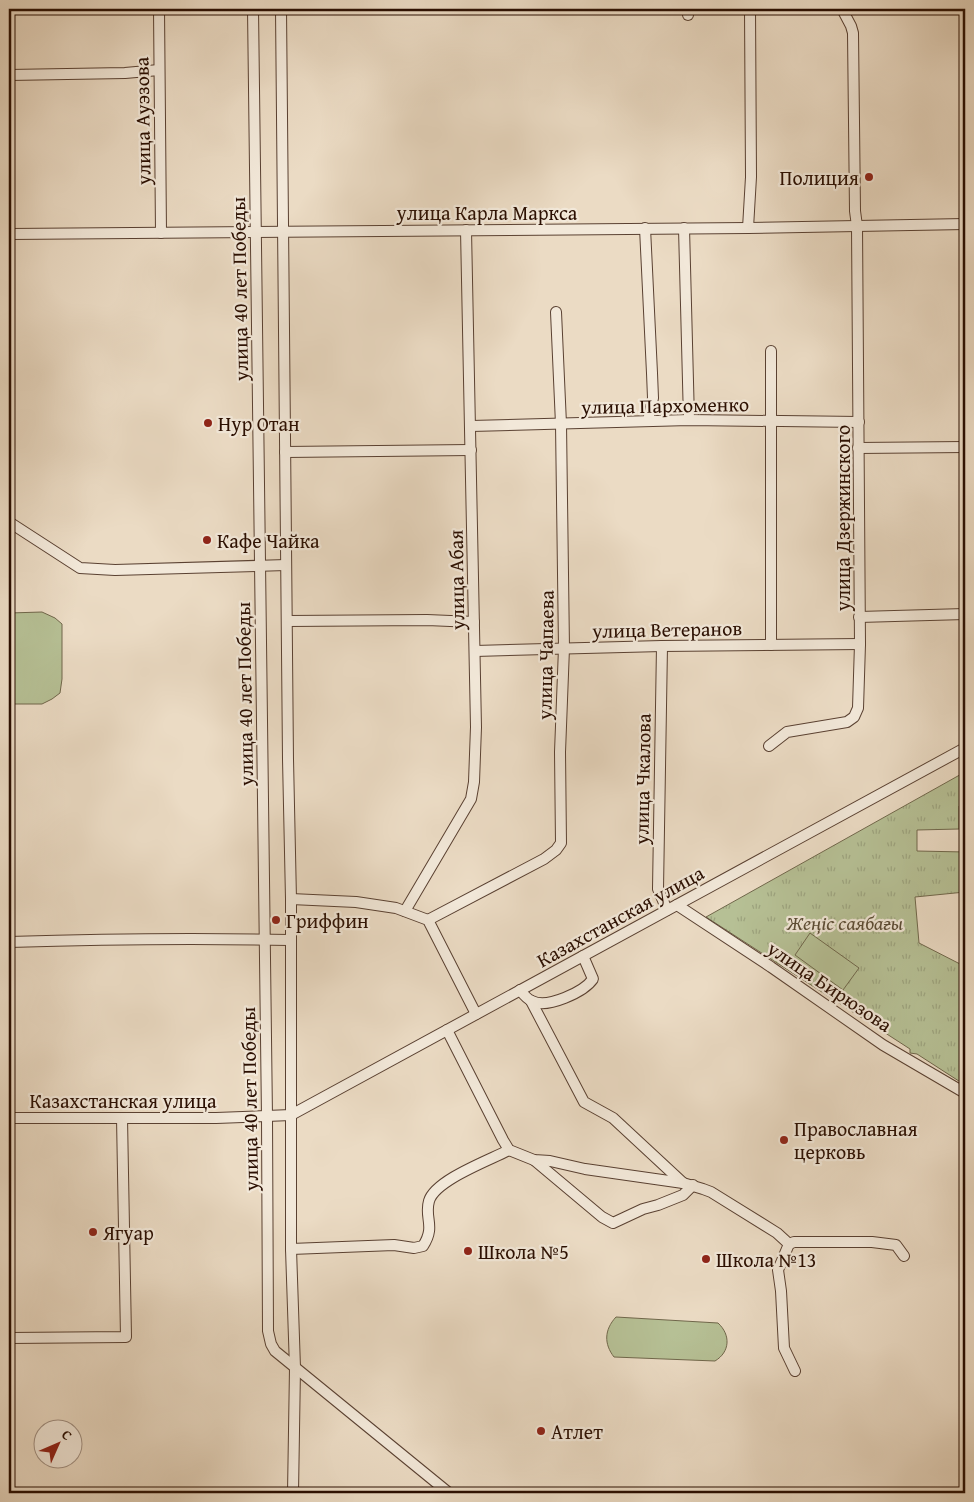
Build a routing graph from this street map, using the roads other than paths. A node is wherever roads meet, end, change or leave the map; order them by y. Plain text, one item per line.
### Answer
1 (159, 9) edge
2 (253, 9) edge
3 (281, 9) edge
4 (750, 9) edge
5 (842, 9) edge
6 (159, 70) junction
7 (9, 75) edge
8 (965, 224) edge
9 (857, 226) junction
10 (645, 228) junction
11 (684, 228) junction
12 (748, 228) junction
13 (466, 230) junction
14 (283, 231) junction
15 (256, 232) junction
16 (161, 233) junction
17 (9, 234) edge
18 (556, 312) dead end
19 (771, 351) dead end
20 (689, 420) junction
21 (648, 421) junction
22 (772, 421) junction
23 (859, 422) junction
24 (561, 424) junction
25 (471, 426) junction
26 (965, 446) edge
27 (858, 448) junction
28 (471, 450) junction
29 (285, 452) junction
30 (9, 522) edge
31 (260, 565) junction
32 (286, 565) junction
33 (965, 614) edge
34 (860, 617) junction
35 (286, 621) junction
36 (474, 622) junction
37 (860, 644) junction
38 (771, 645) junction
39 (662, 646) junction
40 (564, 648) junction
41 (475, 651) junction
42 (769, 746) dead end
43 (965, 748) edge
44 (290, 898) junction
45 (677, 905) junction
46 (667, 910) junction
47 (405, 911) junction
48 (428, 920) junction
49 (265, 939) junction
50 (290, 940) junction
51 (9, 942) edge
52 (583, 956) junction
53 (520, 990) junction
54 (532, 1001) junction
55 (476, 1014) junction
56 (447, 1030) junction
57 (965, 1093) edge
58 (291, 1115) junction
59 (267, 1117) junction
60 (9, 1118) edge
61 (122, 1118) junction
62 (509, 1150) junction
63 (534, 1160) junction
64 (683, 1183) junction
65 (693, 1185) junction
66 (789, 1244) junction
67 (291, 1249) junction
68 (904, 1256) dead end
69 (9, 1338) edge
70 (295, 1368) junction
71 (795, 1371) dead end
72 (293, 1493) edge
73 (449, 1493) edge

1 - 6 street, улица Ауэзова
2 - 15 street, улица 40 лет Победы
3 - 14 street, улица 40 лет Победы
4 - 12 street
5 - 9 street, улица Дзержинского
6 - 7 street
6 - 16 street, улица Ауэзова
8 - 9 street, улица Карла Маркса
9 - 12 street, улица Карла Маркса
9 - 23 street, улица Дзержинского
10 - 11 street, улица Карла Маркса
10 - 13 street, улица Карла Маркса
10 - 21 street
11 - 12 street, улица Карла Маркса
11 - 20 street
13 - 14 street, улица Карла Маркса
13 - 25 street, улица Абая
14 - 15 street, улица Карла Маркса
14 - 29 street, улица 40 лет Победы
15 - 16 street, улица Карла Маркса
15 - 31 street, улица 40 лет Победы
16 - 17 street, улица Карла Маркса
18 - 24 street, улица Чапаева
19 - 22 street
20 - 21 street, улица Пархоменко
20 - 22 street, улица Пархоменко
21 - 24 street, улица Пархоменко
22 - 23 street, улица Пархоменко
22 - 38 street
23 - 27 street, улица Дзержинского
24 - 25 street, улица Пархоменко
24 - 40 street, улица Чапаева
25 - 28 street, улица Абая
26 - 27 street
27 - 34 street, улица Дзержинского
28 - 29 street
28 - 36 street, улица Абая
29 - 32 street, улица 40 лет Победы
30 - 31 street
31 - 32 street
31 - 49 street, улица 40 лет Победы
32 - 35 street, улица 40 лет Победы
33 - 34 street
34 - 37 street, улица Дзержинского
35 - 36 street
35 - 44 street, улица 40 лет Победы
36 - 41 street, улица Абая
37 - 38 street, улица Ветеранов
37 - 42 street, улица Дзержинского
38 - 39 street, улица Ветеранов
39 - 40 street, улица Ветеранов
39 - 46 street, улица Чкалова
40 - 41 street, улица Ветеранов
40 - 48 street, улица Чапаева
41 - 47 street, улица Абая
43 - 45 street, Казахстанская улица
44 - 47 street
44 - 50 street, улица 40 лет Победы
45 - 46 street, Казахстанская улица
45 - 57 street, улица Бирюзова
46 - 52 street, Казахстанская улица
47 - 48 street
48 - 55 street
49 - 50 street
49 - 51 street
49 - 59 street, улица 40 лет Победы
50 - 58 street, улица 40 лет Победы
52 - 53 street, Казахстанская улица
52 - 54 street
53 - 54 street
53 - 55 street, Казахстанская улица
54 - 64 street
55 - 56 street, Казахстанская улица
56 - 58 street, Казахстанская улица
56 - 62 street
58 - 59 street, Казахстанская улица
58 - 67 street, улица 40 лет Победы
59 - 61 street, Казахстанская улица
59 - 70 street, улица 40 лет Победы
60 - 61 street, Казахстанская улица
61 - 69 street
62 - 63 street
62 - 67 street
63 - 64 street
63 - 65 street
64 - 65 street
65 - 66 street
66 - 68 street
66 - 71 street
67 - 70 street, улица 40 лет Победы
70 - 72 street, улица 40 лет Победы
70 - 73 street

